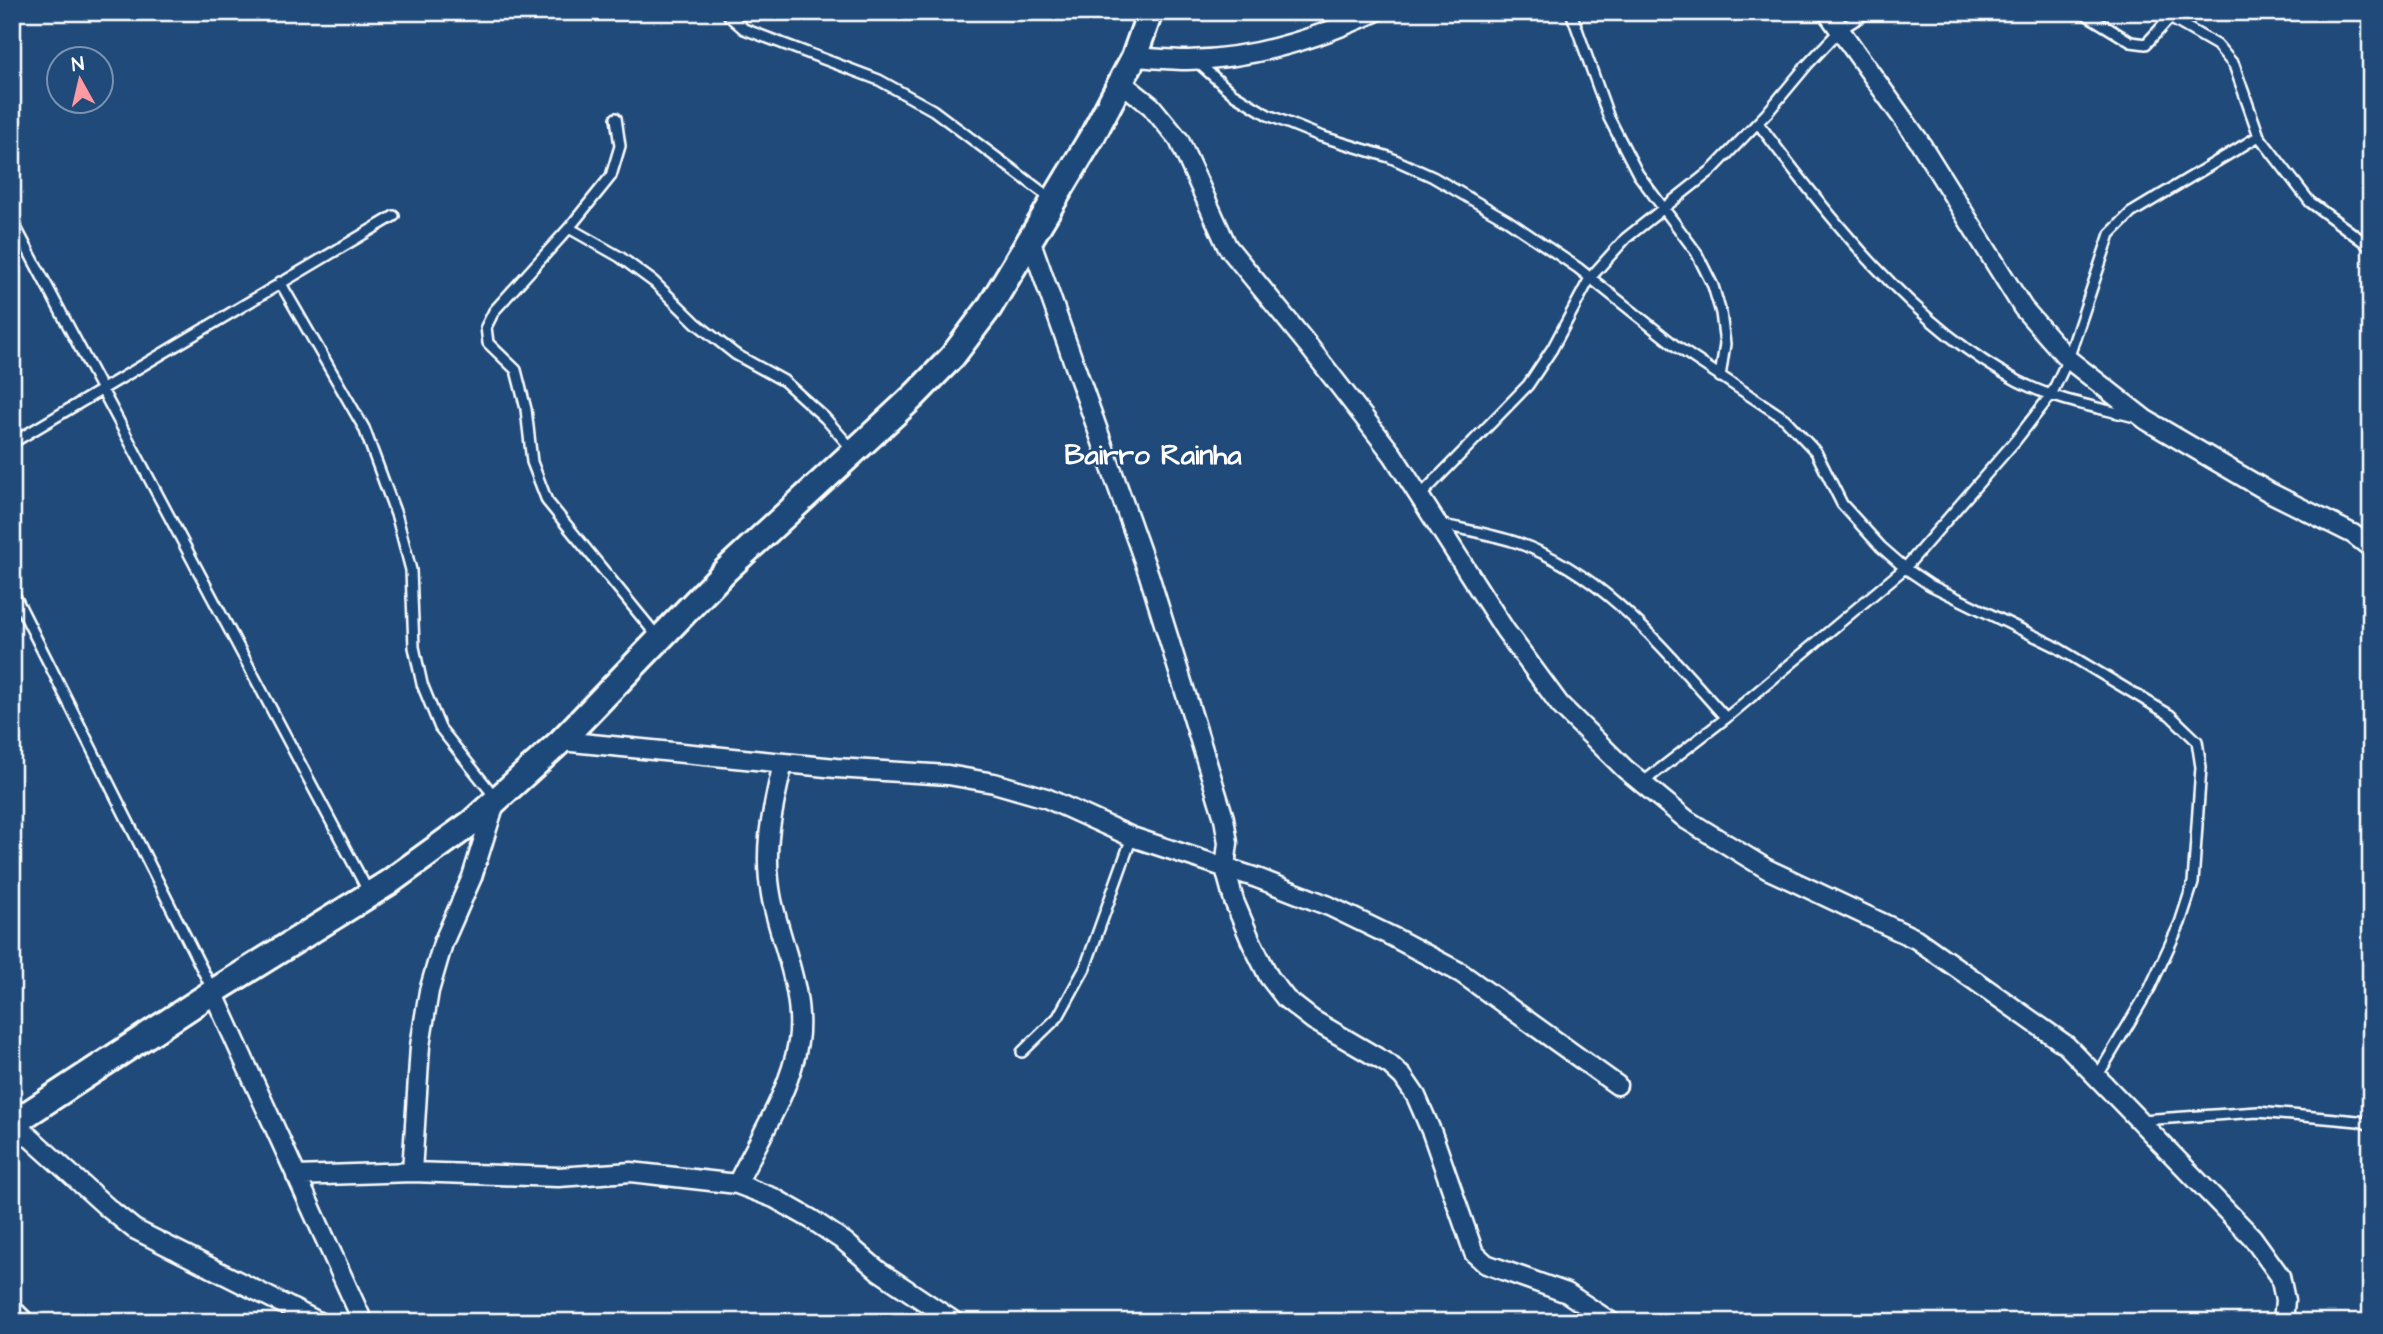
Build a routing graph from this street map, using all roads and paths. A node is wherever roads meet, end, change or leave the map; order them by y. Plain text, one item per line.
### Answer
1 (728, 12) edge
2 (1150, 12) edge
3 (1376, 12) edge
4 (1571, 12) edge
5 (1827, 12) edge
6 (1868, 12) edge
7 (2082, 12) edge
8 (2168, 15) edge
9 (1841, 29) junction
10 (1134, 57) junction
11 (1194, 59) junction
12 (1121, 82) junction
13 (616, 118) dead end
14 (1758, 123) junction
15 (2259, 136) junction
16 (1053, 200) junction
17 (1663, 209) junction
18 (394, 216) dead end
19 (12, 220) edge
20 (569, 228) junction
21 (1030, 239) junction
22 (2371, 247) edge
23 (1590, 278) junction
24 (280, 282) junction
25 (2068, 359) junction
26 (1720, 377) junction
27 (102, 389) junction
28 (2051, 395) junction
29 (2146, 420) junction
30 (12, 443) edge
31 (855, 453) junction
32 (1419, 496) junction
33 (1437, 524) junction
34 (2371, 548) edge
35 (1905, 568) junction
36 (12, 590) edge
37 (659, 639) junction
38 (1726, 718) junction
39 (561, 741) junction
40 (783, 763) junction
41 (1642, 783) junction
42 (496, 799) junction
43 (1132, 837) junction
44 (1225, 868) junction
45 (370, 894) junction
46 (214, 992) junction
47 (1022, 1052) dead end
48 (2097, 1077) junction
49 (1617, 1085) dead end
50 (2139, 1120) junction
51 (13, 1123) edge
52 (2371, 1125) edge
53 (412, 1172) junction
54 (296, 1176) junction
55 (737, 1184) junction
56 (12, 1309) edge
57 (25, 1322) edge
58 (319, 1322) edge
59 (363, 1322) edge
60 (955, 1322) edge
61 (1611, 1322) edge
62 (2283, 1322) edge

1 - 16 lane
2 - 10 street
3 - 11 street
4 - 17 lane
5 - 9 street
6 - 9 lane
7 - 8 lane
8 - 15 lane
9 - 14 lane
9 - 25 street
10 - 11 street
10 - 12 street
11 - 23 lane
12 - 16 street
12 - 32 street
13 - 20 lane
14 - 17 lane
14 - 28 lane
15 - 22 lane
15 - 25 lane
16 - 21 street
17 - 23 lane
17 - 26 lane
18 - 24 lane
19 - 27 lane
20 - 31 lane
20 - 37 lane
21 - 31 street
21 - 44 street
23 - 26 lane
23 - 32 lane
24 - 27 lane
24 - 42 lane
25 - 28 lane
25 - 29 street
26 - 35 lane
27 - 30 lane
27 - 45 lane
28 - 29 lane
28 - 35 lane
29 - 34 street
31 - 37 street
32 - 33 street
33 - 38 lane
33 - 41 street
35 - 38 lane
35 - 48 lane
36 - 46 lane
37 - 39 street
38 - 41 lane
39 - 40 street
39 - 42 street
40 - 43 street
40 - 55 street
41 - 48 street
42 - 45 street
42 - 53 street
43 - 44 street
43 - 47 lane
44 - 49 street
44 - 61 street
45 - 46 street
46 - 51 street
46 - 54 street
48 - 50 street
50 - 52 lane
50 - 62 street
51 - 58 street
53 - 54 street
53 - 55 street
54 - 59 street
55 - 60 street
56 - 57 street

